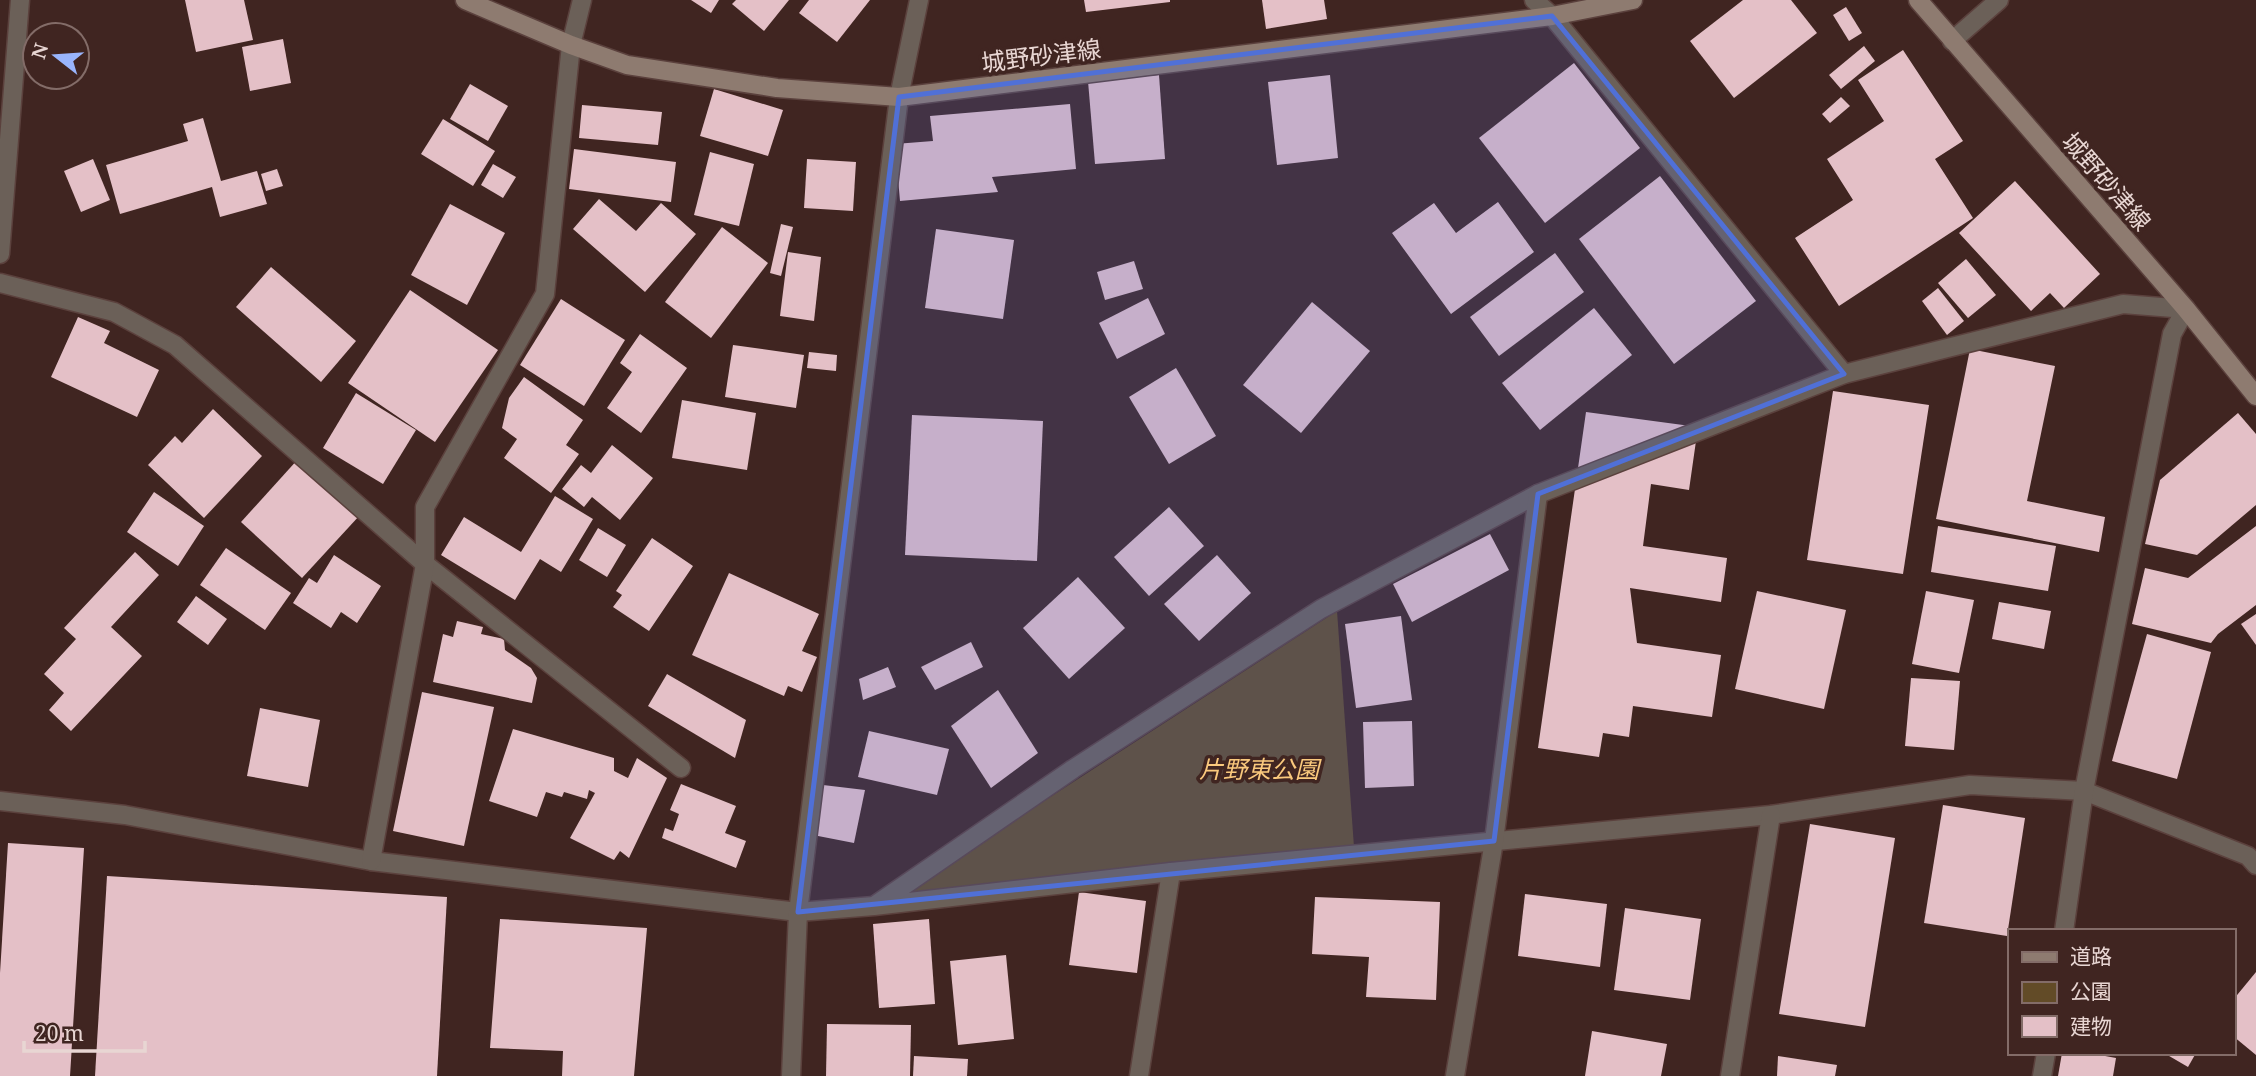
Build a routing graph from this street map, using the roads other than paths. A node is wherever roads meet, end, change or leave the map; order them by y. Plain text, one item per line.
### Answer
1 (20, 0) edge
2 (465, 0) edge
3 (582, 0) edge
4 (919, 0) edge
5 (1534, 0) edge
6 (1633, 0) edge
7 (1918, 0) edge
8 (1999, 0) edge
9 (1552, 16) junction
10 (1952, 40) junction
11 (571, 45) junction
12 (899, 97) junction
13 (0, 254) edge
14 (0, 283) edge
15 (2186, 309) junction
16 (1844, 374) junction
17 (2256, 396) edge
18 (1538, 494) junction
19 (425, 564) junction
20 (681, 768) dead end
21 (2084, 791) junction
22 (0, 801) edge
23 (1771, 815) junction
24 (1494, 841) junction
25 (371, 861) junction
26 (2256, 865) edge
27 (1171, 872) junction
28 (874, 906) junction
29 (798, 912) junction
30 (2064, 929) edge
31 (2046, 1055) edge
32 (791, 1076) edge
33 (1139, 1076) edge
34 (1454, 1076) edge
35 (1730, 1076) edge
36 (2042, 1076) edge

1 - 13 street
2 - 11 main road, 城野砂津線
3 - 11 street
4 - 12 street
5 - 9 street
6 - 9 main road, 城野砂津線
7 - 10 main road, 城野砂津線
8 - 10 street
9 - 12 main road, 城野砂津線
9 - 16 street
10 - 15 main road, 城野砂津線
11 - 12 main road, 城野砂津線
11 - 19 street
12 - 29 street
14 - 19 street
15 - 16 street
15 - 17 main road, 城野砂津線
15 - 21 street
16 - 18 street
18 - 24 street
18 - 28 street
19 - 20 street
19 - 25 street
21 - 23 street
21 - 26 street
21 - 30 street
22 - 25 street
23 - 24 street
23 - 35 street
24 - 27 street
24 - 34 street
25 - 29 street
27 - 28 street
27 - 33 street
28 - 29 street
29 - 32 street
31 - 36 street

